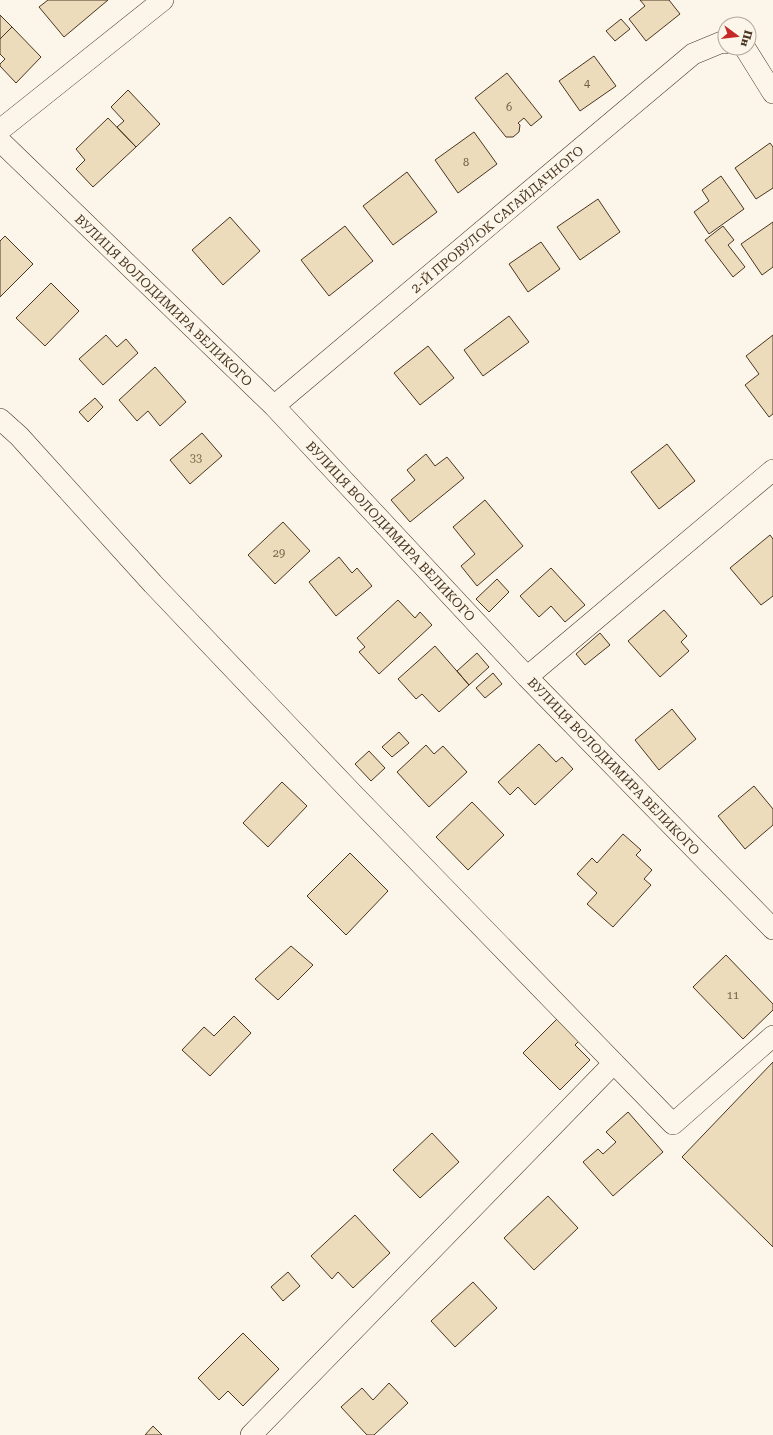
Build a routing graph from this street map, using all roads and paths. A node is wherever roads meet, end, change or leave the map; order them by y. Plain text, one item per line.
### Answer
1 (163, 0) edge
2 (717, 44) edge
3 (750, 56) edge
4 (773, 93) edge
5 (0, 130) edge
6 (0, 141) edge
7 (274, 406) junction
8 (0, 419) edge
9 (773, 470) edge
10 (527, 677) junction
11 (773, 929) edge
12 (773, 1036) edge
13 (614, 1063) junction
14 (251, 1435) edge

1 - 5 street
2 - 7 street, 2-Й ПРОВУЛОК САГАЙДАЧНОГО
3 - 4 street
6 - 7 street, ВУЛИЦЯ ВОЛОДИМИРА ВЕЛИКОГО
7 - 10 street, ВУЛИЦЯ ВОЛОДИМИРА ВЕЛИКОГО
8 - 13 street
9 - 10 street
10 - 11 street, ВУЛИЦЯ ВОЛОДИМИРА ВЕЛИКОГО
12 - 13 street
13 - 14 street

